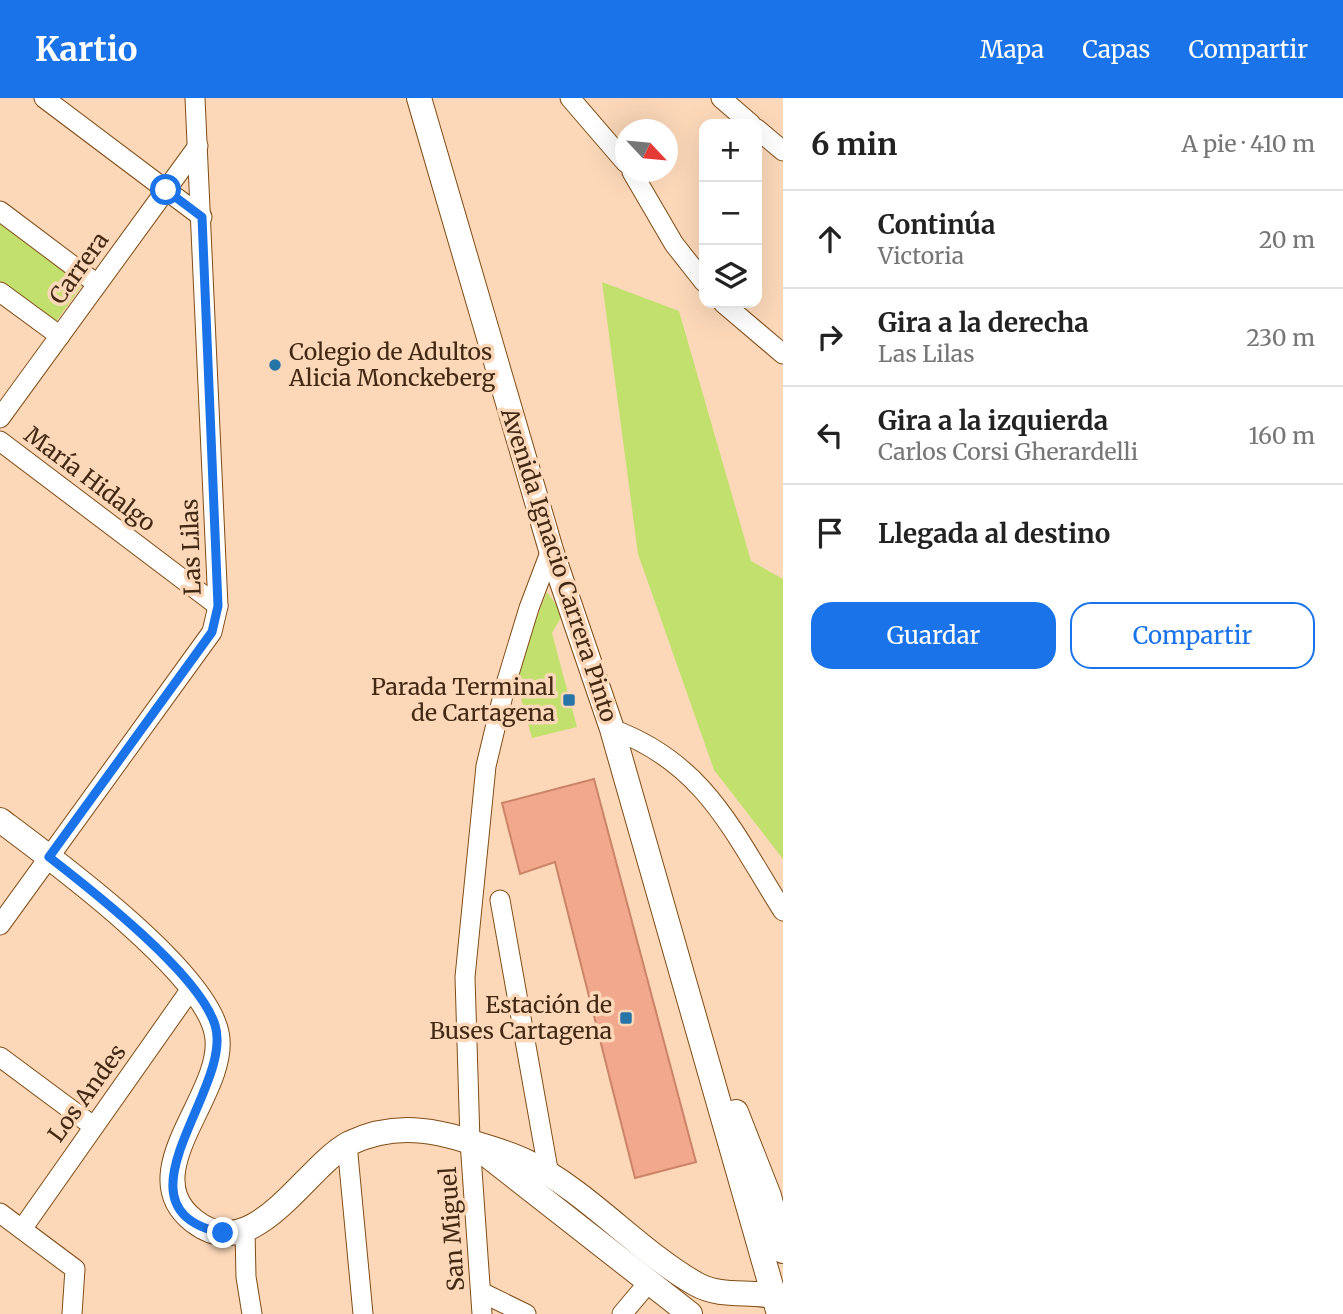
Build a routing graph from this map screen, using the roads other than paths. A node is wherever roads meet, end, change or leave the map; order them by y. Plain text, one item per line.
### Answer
1 (44, 98) edge
2 (195, 98) edge
3 (419, 98) edge
4 (570, 98) edge
5 (721, 98) edge
6 (745, 119) edge
7 (762, 133) edge
8 (198, 146) junction
9 (615, 151) edge
10 (783, 151) edge
11 (638, 182) edge
12 (166, 190) junction
13 (0, 211) edge
14 (202, 217) junction
15 (699, 276) edge
16 (97, 284) junction
17 (0, 292) edge
18 (729, 308) edge
19 (60, 336) junction
20 (783, 354) edge
21 (0, 418) edge
22 (0, 441) edge
23 (551, 550) junction
24 (218, 606) junction
25 (611, 730) junction
26 (0, 820) edge
27 (49, 857) junction
28 (500, 900) dead end
29 (783, 911) edge
30 (0, 925) edge
31 (193, 986) junction
32 (689, 992) junction
33 (0, 1057) edge
34 (93, 1126) junction
35 (470, 1141) junction
36 (347, 1144) junction
37 (542, 1184) junction
38 (0, 1213) edge
39 (22, 1229) junction
40 (245, 1230) junction
41 (783, 1251) edge
42 (664, 1261) junction
43 (649, 1282) junction
44 (481, 1292) junction
45 (778, 1302) edge
46 (72, 1314) edge
47 (252, 1314) edge
48 (362, 1314) edge
49 (482, 1314) edge
50 (526, 1314) edge
51 (622, 1314) edge
52 (691, 1314) edge

1 - 12 street
2 - 8 street, Las Lilas
3 - 23 main road, Avenida Ignacio Carrera Pinto
4 - 9 street
5 - 6 street
7 - 10 street
8 - 12 street, Carrera
8 - 14 street, Las Lilas
11 - 15 street
12 - 14 street
12 - 16 street, Carrera
13 - 16 street
14 - 24 street, Las Lilas
16 - 19 street, Carrera
17 - 19 street
18 - 20 street
19 - 21 street, Carrera
22 - 24 street, María Hidalgo
23 - 25 main road, Avenida Ignacio Carrera Pinto
23 - 35 street, San Miguel
24 - 27 street, Las Lilas
25 - 29 street
25 - 32 main road, Avenida Ignacio Carrera Pinto
26 - 27 main road
27 - 30 street, Las Lilas
27 - 31 main road
28 - 37 street
31 - 34 street, Los Andes
31 - 40 main road
32 - 41 main road, Avenida Ignacio Carrera Pinto
32 - 45 main road, Avenida Ignacio Carrera Pinto
33 - 34 street
34 - 39 street, Los Andes
35 - 36 main road
35 - 37 main road
35 - 44 street, San Miguel
36 - 40 main road
36 - 48 street
37 - 42 main road
37 - 43 main road
38 - 39 street
39 - 46 street
40 - 47 street
42 - 43 main road
42 - 45 main road
43 - 51 street
43 - 52 main road
44 - 49 street, San Miguel
44 - 50 street

